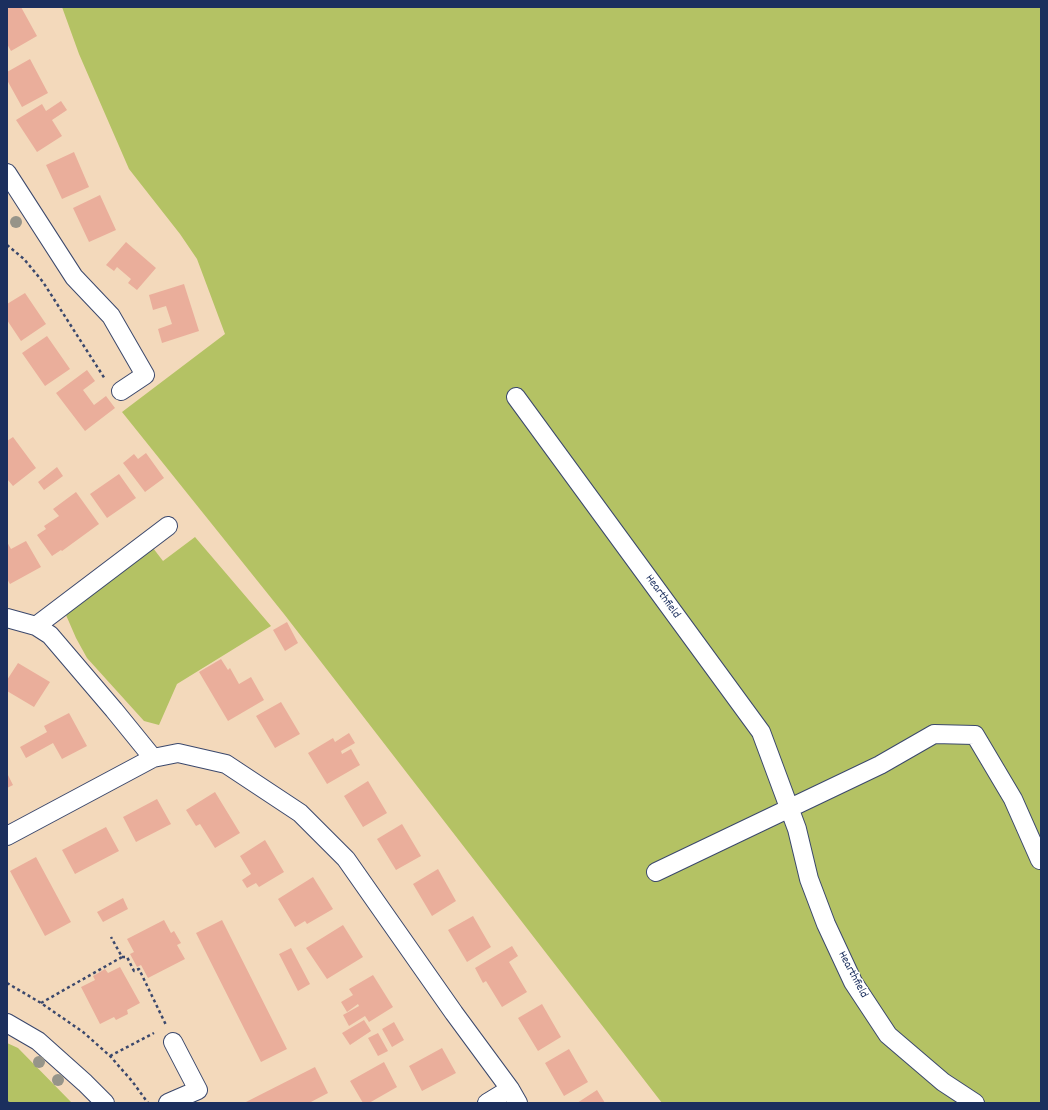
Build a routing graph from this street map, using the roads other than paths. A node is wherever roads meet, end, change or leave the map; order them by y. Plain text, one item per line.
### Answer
1 (7, 173) edge
2 (14, 198) edge
3 (115, 388) road end
4 (516, 397) dead end
5 (168, 526) dead end
6 (7, 618) edge
7 (36, 626) junction
8 (153, 758) junction
9 (789, 807) junction
10 (7, 836) edge
11 (1040, 860) edge
12 (656, 872) dead end
13 (7, 1024) edge
14 (167, 1036) road end
15 (514, 1096) edge
16 (105, 1103) edge
17 (168, 1103) edge
18 (487, 1103) edge
19 (975, 1103) edge

1 - 2 street
2 - 3 street
4 - 9 street, Hearthfield
5 - 7 street
6 - 7 street
7 - 8 street
8 - 10 street
8 - 15 street
9 - 11 street
9 - 12 street
9 - 19 street, Hearthfield
13 - 16 street
14 - 17 street
15 - 18 street

